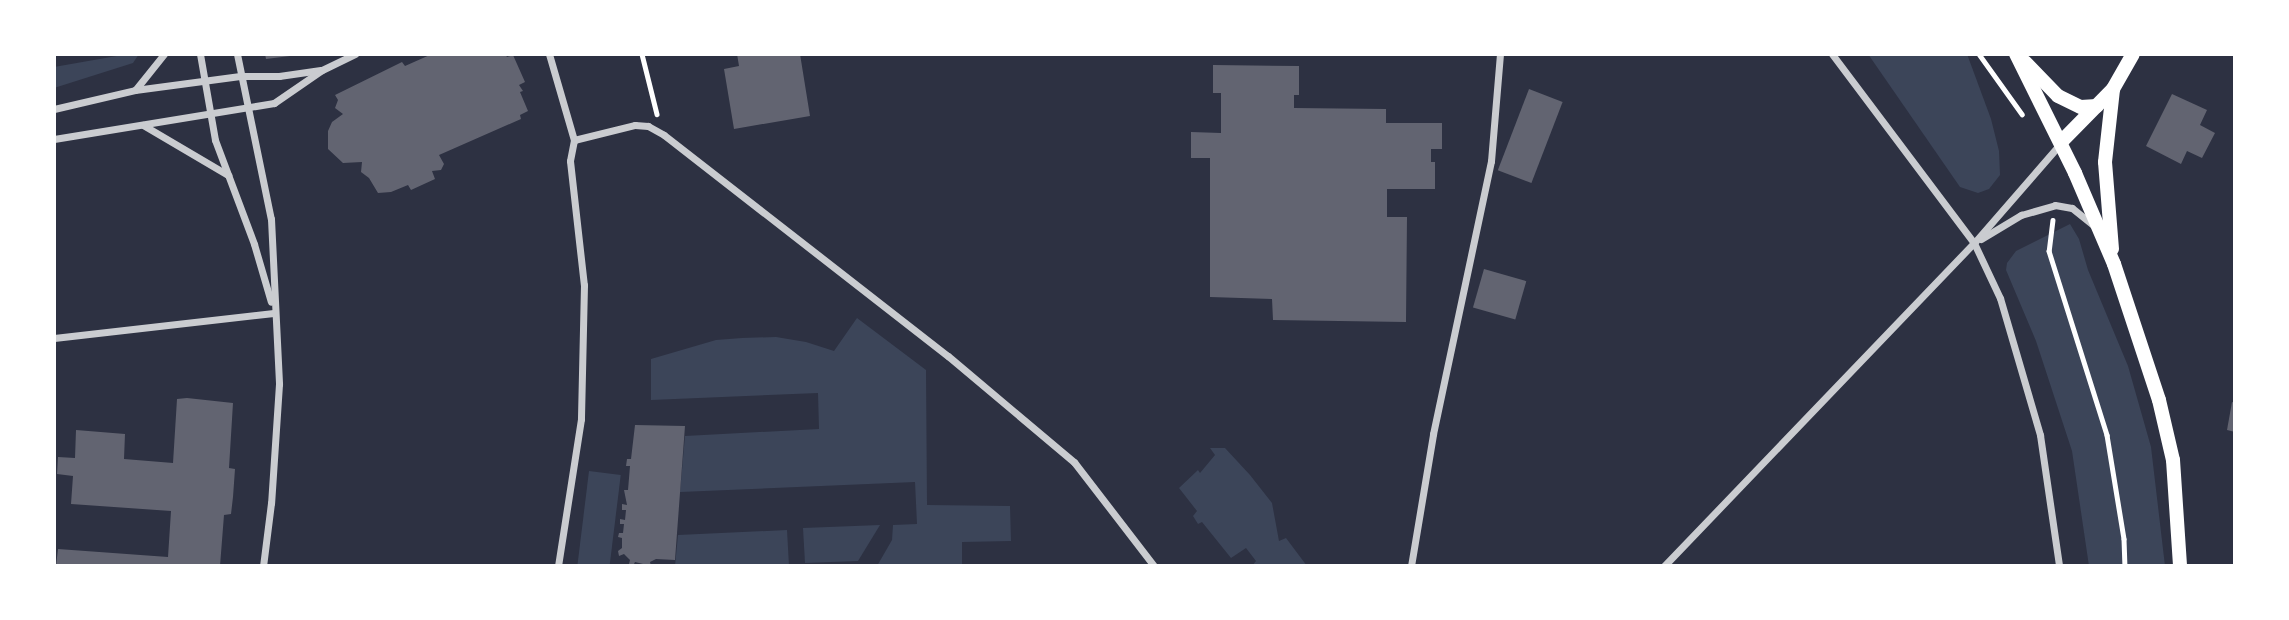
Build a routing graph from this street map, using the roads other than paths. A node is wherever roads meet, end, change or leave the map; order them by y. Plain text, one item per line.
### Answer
1 (164, 54) edge
2 (200, 54) edge
3 (237, 54) edge
4 (355, 54) edge
5 (549, 54) edge
6 (1500, 54) edge
7 (1832, 54) edge
8 (2017, 54) edge
9 (2133, 54) edge
10 (322, 70) junction
11 (240, 76) junction
12 (204, 80) junction
13 (2113, 89) junction
14 (135, 90) junction
15 (2098, 106) junction
16 (248, 108) junction
17 (54, 109) edge
18 (209, 114) junction
19 (142, 125) junction
20 (54, 139) edge
21 (574, 140) junction
22 (2061, 142) junction
23 (228, 175) junction
24 (2098, 229) junction
25 (1974, 243) junction
26 (2114, 264) junction
27 (274, 313) junction
28 (54, 338) edge
29 (263, 566) edge
30 (558, 566) edge
31 (1154, 566) edge
32 (1411, 566) edge
33 (1664, 566) edge
34 (2059, 566) edge
35 (2180, 566) edge

1 - 14 street
2 - 12 street
3 - 11 street
4 - 10 street
5 - 21 street
6 - 32 street
7 - 25 street
8 - 15 main road
8 - 22 main road
9 - 13 main road
10 - 11 street
10 - 16 street
11 - 12 street
11 - 16 street
12 - 14 street
12 - 18 street
13 - 15 main road
13 - 26 main road
14 - 17 street
15 - 22 main road
16 - 18 street
16 - 27 street
18 - 19 street
18 - 23 street
19 - 20 street
19 - 23 street
21 - 30 street
21 - 31 street
22 - 24 main road
22 - 25 street
23 - 27 street
24 - 25 street
24 - 26 main road
25 - 33 street
25 - 34 street
26 - 35 main road
27 - 28 street
27 - 29 street

